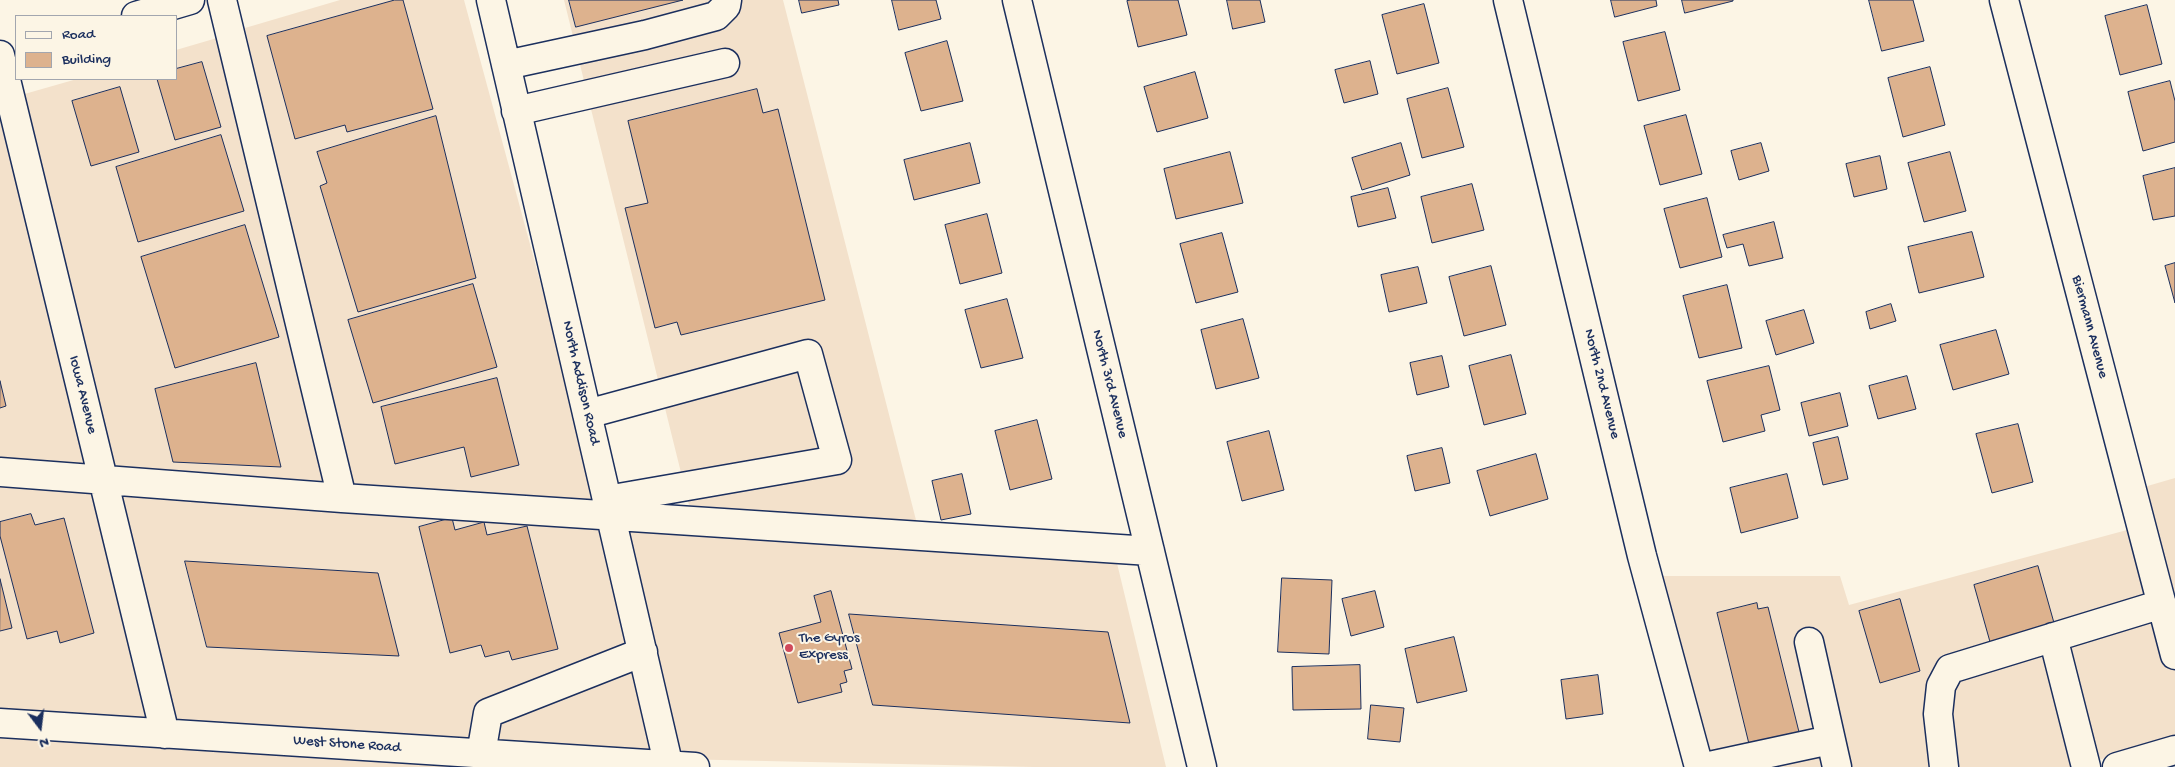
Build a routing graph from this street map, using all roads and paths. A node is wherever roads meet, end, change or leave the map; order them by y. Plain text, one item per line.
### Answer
1 (190, 0) edge
2 (222, 0) edge
3 (491, 0) edge
4 (1017, 0) edge
5 (1508, 0) edge
6 (2004, 0) edge
7 (722, 8) edge
8 (139, 15) edge
9 (15, 53) edge
10 (0, 57) edge
11 (725, 63) dead end
12 (506, 65) junction
13 (516, 111) junction
14 (587, 414) junction
15 (0, 472) edge
16 (103, 479) junction
17 (342, 498) junction
18 (609, 508) junction
19 (1150, 551) junction
20 (2164, 565) edge
21 (2162, 604) junction
22 (2053, 637) junction
23 (1809, 642) dead end
24 (643, 652) junction
25 (2175, 655) edge
26 (0, 723) edge
27 (165, 734) junction
28 (1830, 740) junction
29 (2175, 750) edge
30 (481, 754) junction
31 (676, 767) edge
32 (1202, 767) edge
33 (1699, 767) edge
34 (1705, 767) edge
35 (1837, 767) edge
36 (1944, 767) edge
37 (2086, 767) edge
38 (2117, 767) edge

1 - 8 street
2 - 17 street
3 - 12 street, North Addison Road
4 - 19 street, North 3rd Avenue
5 - 33 street, North 2nd Avenue
6 - 20 street, Biermann Avenue
7 - 12 street
9 - 10 street
10 - 16 street, Iowa Avenue
11 - 13 street
12 - 13 street, North Addison Road
13 - 14 street, North Addison Road
14 - 18 street, North Addison Road
14 - 18 street
15 - 16 street
16 - 17 street
16 - 27 street, Iowa Avenue
17 - 18 street
18 - 19 street
18 - 24 street, North Addison Road
19 - 32 street, North 3rd Avenue
20 - 21 street, Biermann Avenue
21 - 22 street
21 - 25 street, Biermann Avenue
22 - 36 street
22 - 37 street
23 - 28 street
24 - 30 street
24 - 31 street, North Addison Road
26 - 27 street, West Stone Road
27 - 30 street, West Stone Road
28 - 34 street
28 - 35 street
29 - 38 street
30 - 31 street, West Stone Road

